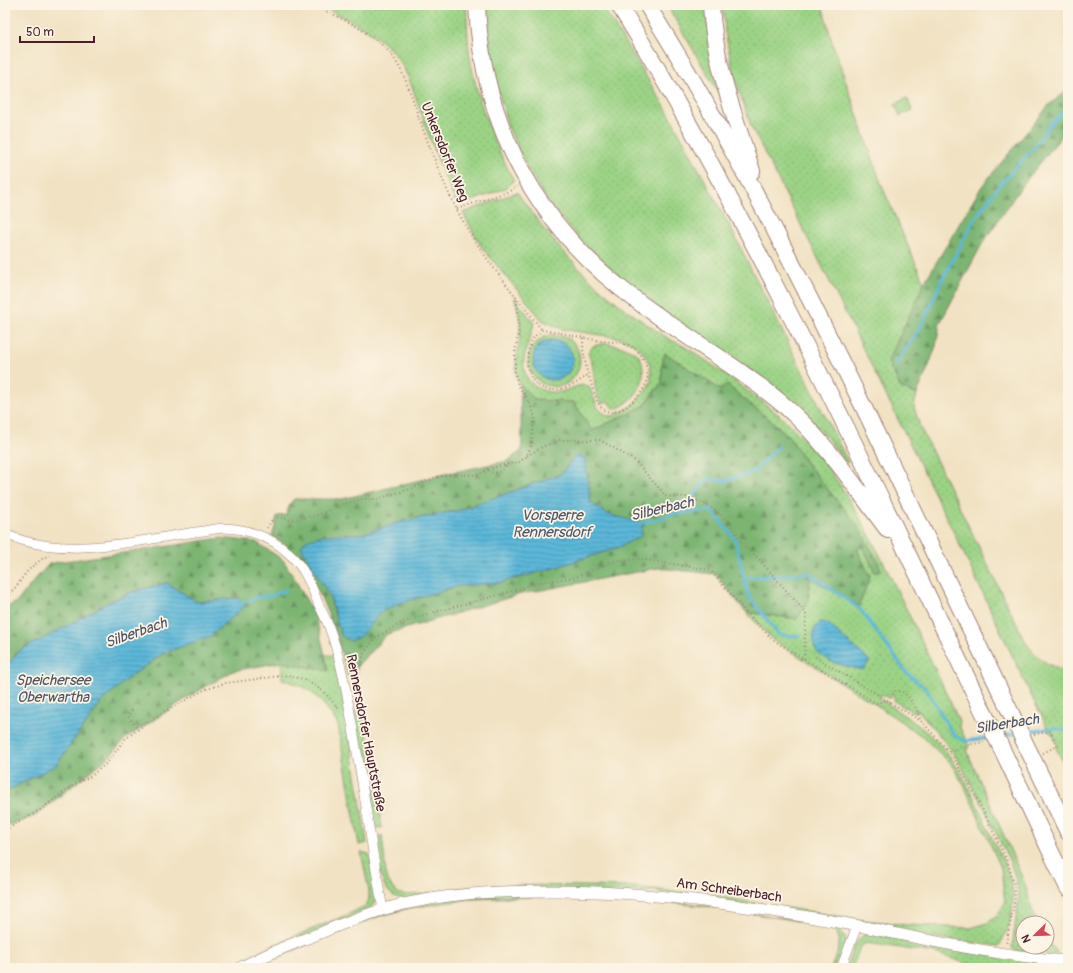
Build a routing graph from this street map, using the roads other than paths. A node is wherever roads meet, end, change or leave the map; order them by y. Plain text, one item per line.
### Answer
1 (477, 5) edge
2 (619, 5) edge
3 (647, 5) edge
4 (711, 5) edge
5 (762, 205) junction
6 (5, 534) edge
7 (908, 556) junction
8 (1068, 832) edge
9 (1068, 888) edge
10 (384, 909) junction
11 (857, 926) junction
12 (1064, 961) edge
13 (240, 968) edge
14 (841, 968) edge

1 - 7 highway
2 - 7 highway
3 - 5 highway
4 - 5 highway
5 - 8 highway
6 - 10 street, Rennersdorfer Hauptstraße
7 - 9 highway
10 - 11 street, Am Schreiberbach
10 - 13 street, Am Schreiberbach
11 - 12 street, Am Schreiberbach
11 - 14 street

